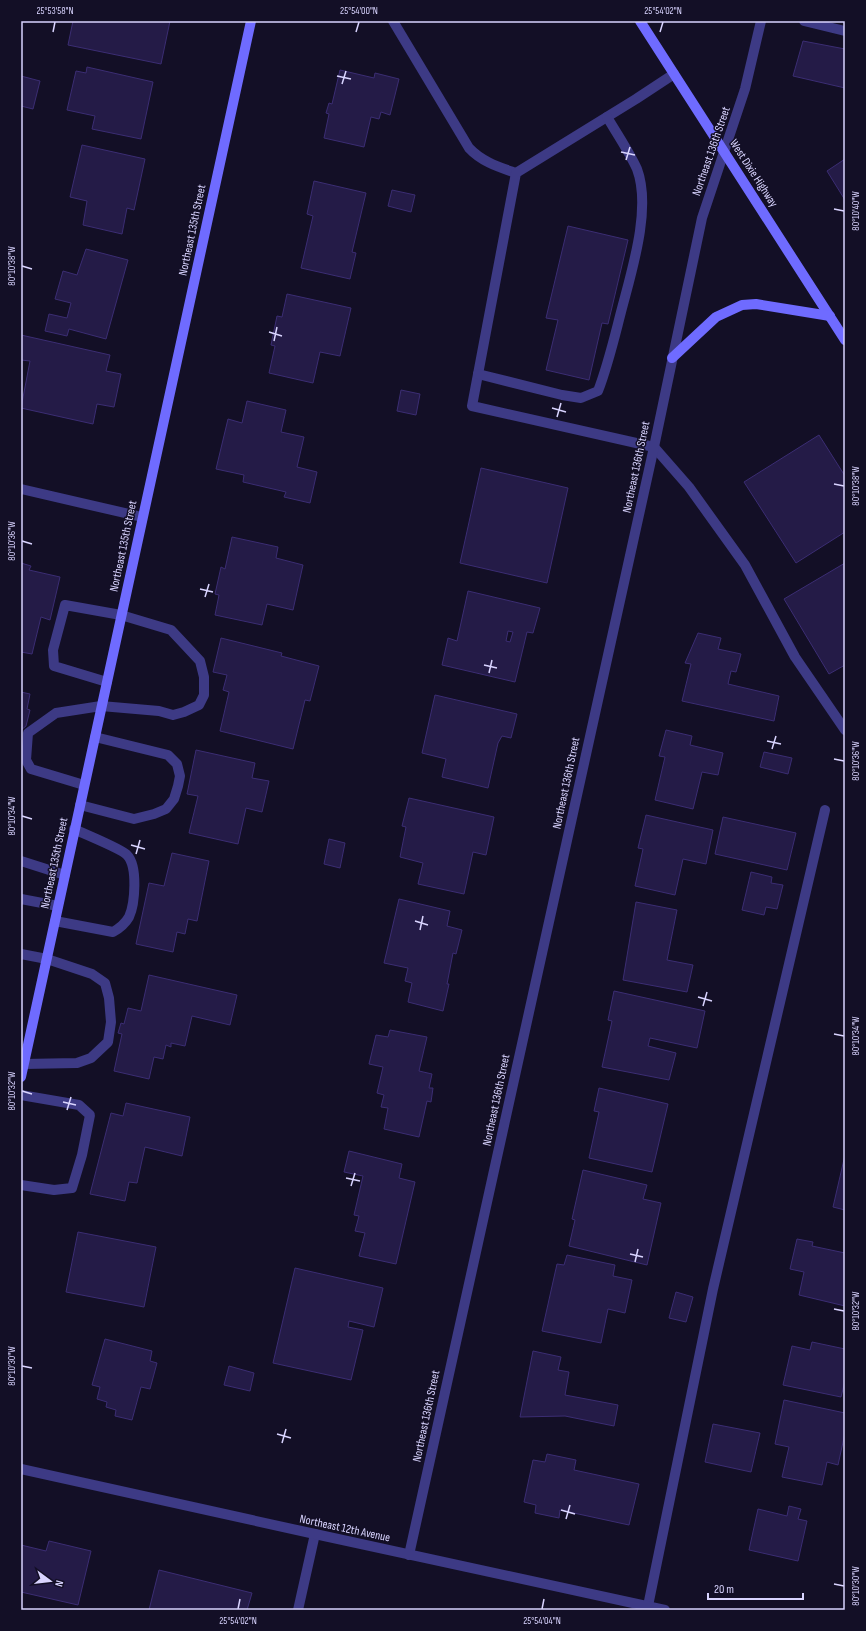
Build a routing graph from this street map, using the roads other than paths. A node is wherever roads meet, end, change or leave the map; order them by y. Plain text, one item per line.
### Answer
1 (251, 21) edge
2 (393, 21) edge
3 (640, 21) edge
4 (761, 21) edge
5 (804, 21) edge
6 (845, 31) edge
7 (674, 74) junction
8 (607, 117) junction
9 (725, 153) junction
10 (516, 173) junction
11 (830, 316) junction
12 (845, 340) edge
13 (672, 358) junction
14 (478, 374) junction
15 (654, 447) junction
16 (21, 489) edge
17 (142, 517) junction
18 (121, 615) junction
19 (107, 682) junction
20 (102, 706) junction
21 (845, 730) edge
22 (95, 737) junction
23 (84, 785) junction
24 (80, 805) junction
25 (825, 810) dead end
26 (74, 829) junction
27 (21, 861) edge
28 (65, 875) junction
29 (21, 899) edge
30 (58, 906) junction
31 (55, 921) junction
32 (21, 954) edge
33 (47, 959) junction
34 (24, 1064) junction
35 (21, 1077) edge
36 (21, 1095) edge
37 (21, 1185) edge
38 (21, 1469) edge
39 (315, 1534) junction
40 (409, 1555) junction
41 (648, 1606) junction
42 (298, 1610) edge
43 (665, 1610) edge

1 - 17 main road, Northeast 135th Street
2 - 10 street
3 - 7 main road, West Dixie Highway
4 - 9 street, Northeast 136th Street
5 - 6 street
7 - 8 street
7 - 9 main road, West Dixie Highway
8 - 10 street
8 - 14 street
9 - 11 main road, West Dixie Highway
9 - 13 street, Northeast 136th Street
10 - 14 street
11 - 12 main road, West Dixie Highway
11 - 13 main road
13 - 15 street, Northeast 136th Street
14 - 15 street
15 - 21 street
15 - 40 street, Northeast 136th Street
16 - 17 street
17 - 18 main road, Northeast 135th Street
18 - 19 main road, Northeast 135th Street
18 - 19 street
18 - 20 street
19 - 20 main road, Northeast 135th Street
20 - 22 main road, Northeast 135th Street
20 - 23 street
22 - 23 main road, Northeast 135th Street
22 - 24 street
23 - 24 main road, Northeast 135th Street
24 - 26 main road, Northeast 135th Street
25 - 41 street
26 - 28 main road, Northeast 135th Street
26 - 31 street
27 - 28 street
28 - 30 main road, Northeast 135th Street
29 - 30 street
30 - 31 main road, Northeast 135th Street
31 - 33 main road, Northeast 135th Street
32 - 33 street
33 - 34 main road, Northeast 135th Street
33 - 34 street
34 - 35 main road, Northeast 135th Street
36 - 37 street
38 - 39 street, Northeast 12th Avenue
39 - 40 street, Northeast 12th Avenue
39 - 42 street
40 - 41 street, Northeast 12th Avenue
41 - 43 street, Northeast 12th Avenue

